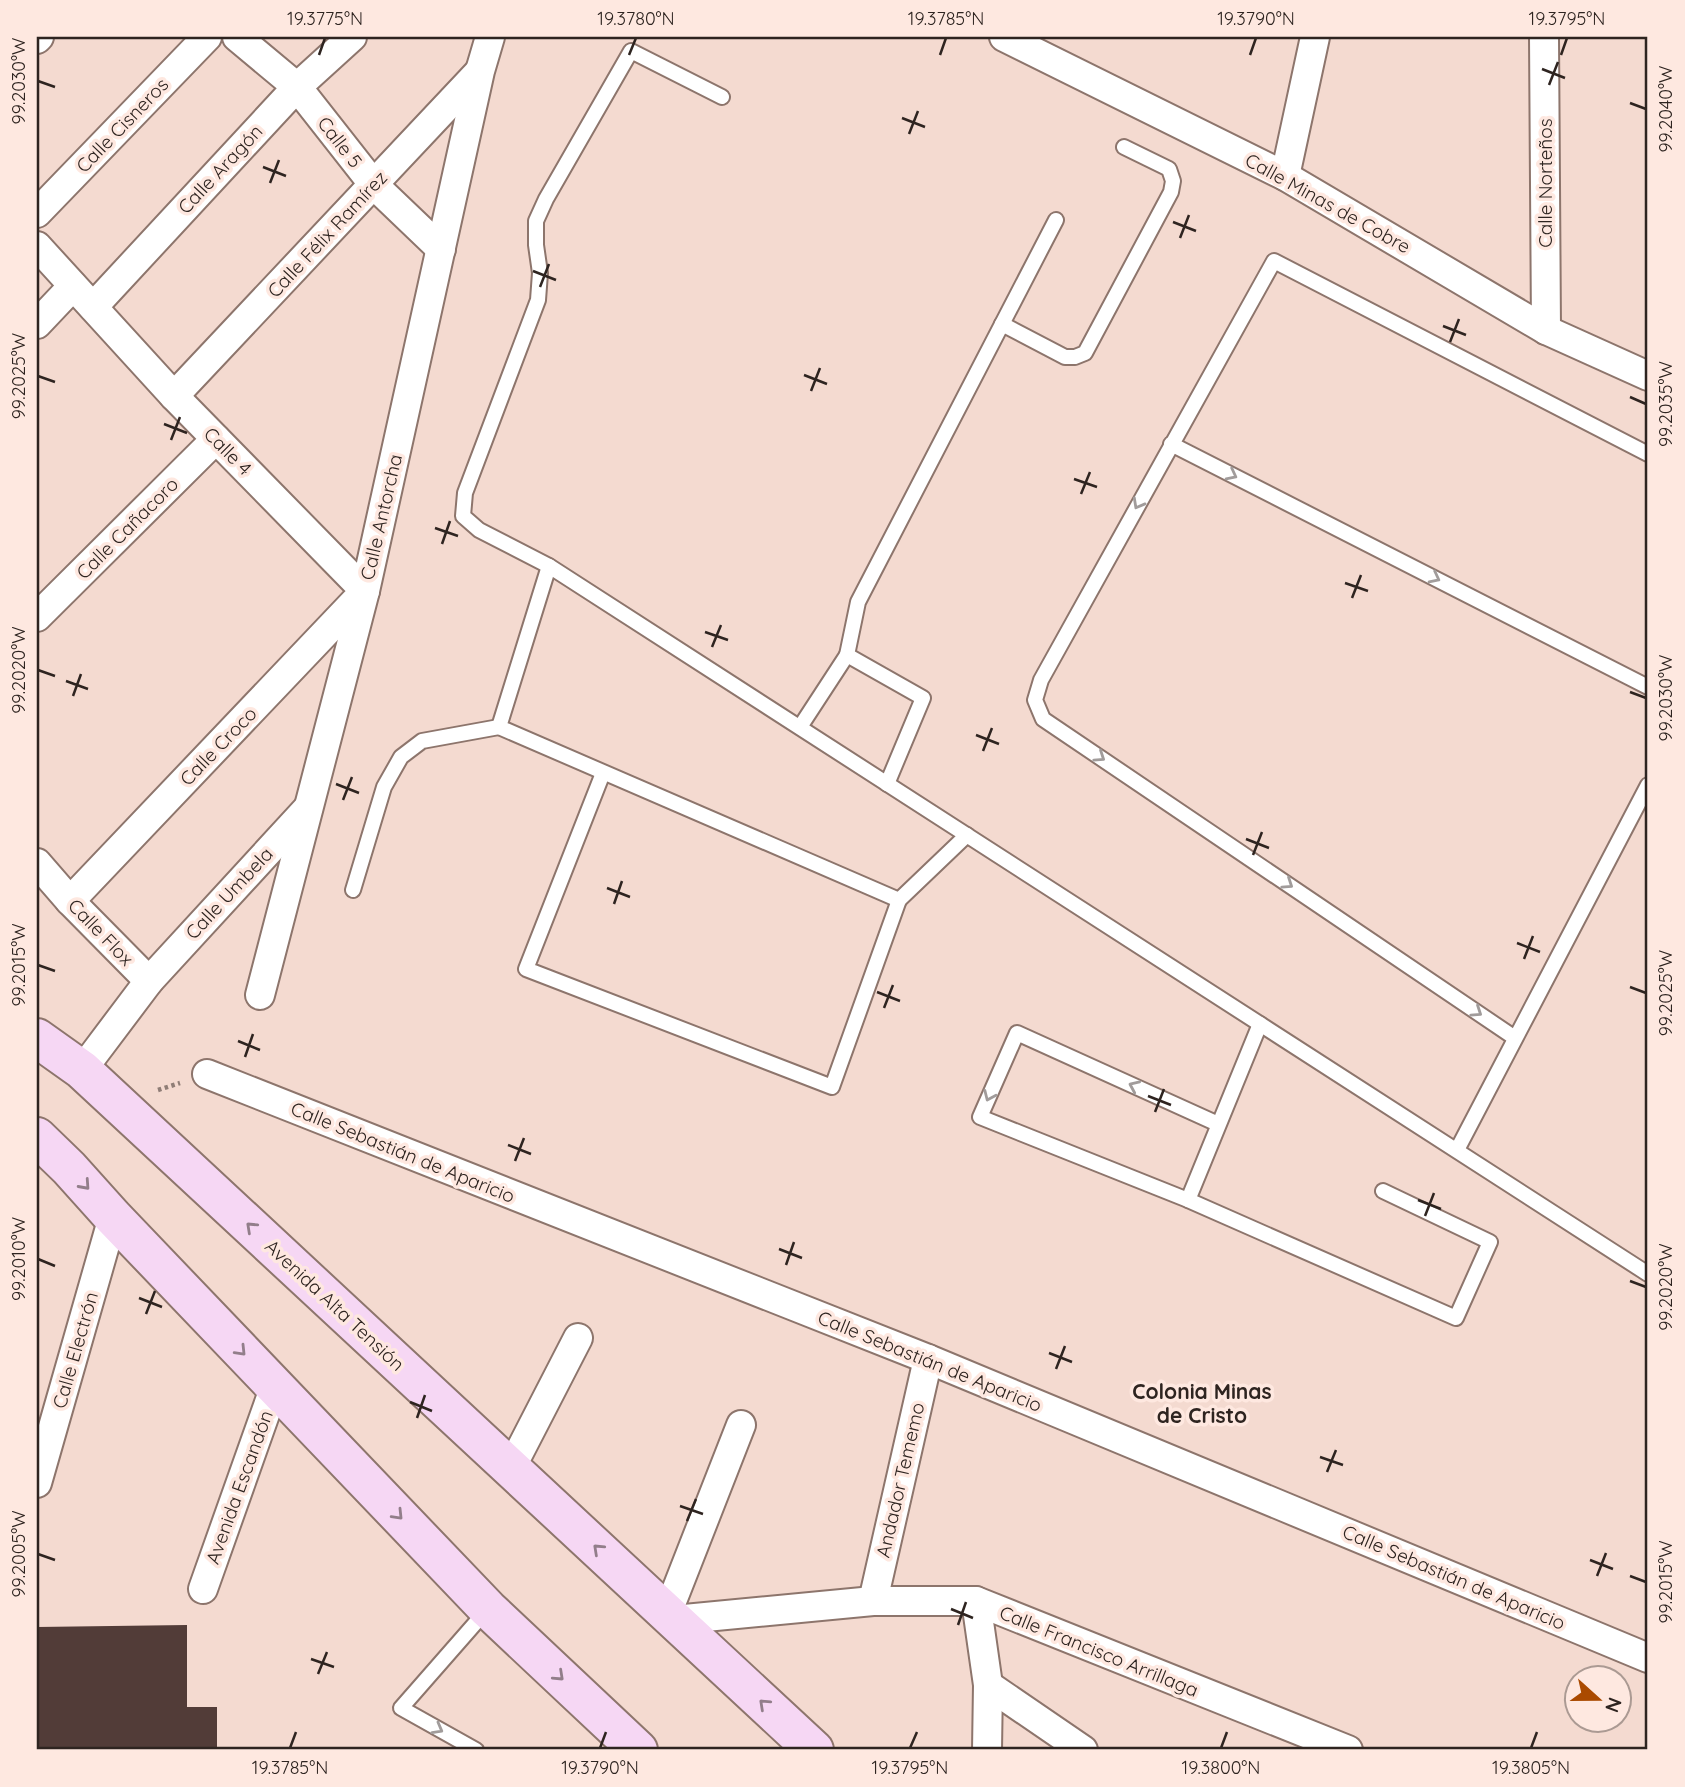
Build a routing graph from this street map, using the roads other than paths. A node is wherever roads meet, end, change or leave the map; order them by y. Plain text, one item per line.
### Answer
1 (207, 37) edge
2 (237, 37) edge
3 (352, 37) edge
4 (490, 37) edge
5 (1004, 37) edge
6 (1315, 37) edge
7 (1544, 37) edge
8 (480, 71) junction
9 (297, 86) junction
10 (722, 97) dead end
11 (1124, 147) dead end
12 (1286, 176) junction
13 (374, 185) junction
14 (37, 213) edge
15 (1056, 220) dead end
16 (37, 246) edge
17 (441, 249) junction
18 (73, 286) junction
19 (93, 307) junction
20 (37, 324) edge
21 (1002, 324) junction
22 (1546, 330) junction
23 (1648, 376) edge
24 (174, 396) junction
25 (216, 439) junction
26 (1171, 444) junction
27 (1648, 454) edge
28 (549, 566) junction
29 (365, 591) junction
30 (37, 617) edge
31 (847, 655) junction
32 (1648, 687) edge
33 (499, 727) junction
34 (800, 727) junction
35 (603, 773) junction
36 (887, 784) junction
37 (1648, 786) edge
38 (310, 806) junction
39 (967, 835) junction
40 (37, 863) edge
41 (353, 890) dead end
42 (899, 900) junction
43 (70, 901) junction
44 (149, 981) junction
45 (260, 995) dead end
46 (1260, 1024) junction
47 (37, 1038) edge
48 (1515, 1038) junction
49 (82, 1070) junction
50 (208, 1074) road end
51 (1218, 1124) junction
52 (37, 1137) edge
53 (1457, 1150) junction
54 (1383, 1191) dead end
55 (1188, 1200) junction
56 (113, 1217) junction
57 (1648, 1274) edge
58 (578, 1338) dead end
59 (928, 1359) junction
60 (275, 1386) junction
61 (741, 1426) dead end
62 (511, 1468) junction
63 (37, 1483) edge
64 (203, 1589) dead end
65 (873, 1601) junction
66 (976, 1601) junction
67 (488, 1609) junction
68 (671, 1617) junction
69 (1648, 1658) edge
70 (988, 1685) junction
71 (476, 1750) edge
72 (638, 1750) edge
73 (814, 1750) edge
74 (987, 1750) edge
75 (1083, 1750) edge
76 (1348, 1750) edge

1 - 14 street, Calle Cisneros
2 - 9 street, Calle 5
3 - 9 street, Calle Aragón
4 - 8 street, Calle Antorcha
5 - 12 street, Calle Minas de Cobre
6 - 12 street
7 - 22 street, Calle Norteños
8 - 13 street, Calle Félix Ramírez
8 - 17 street, Calle Antorcha
9 - 13 street, Calle 5
9 - 19 street, Calle Aragón
10 - 28 lane
11 - 21 lane
12 - 22 street, Calle Minas de Cobre
13 - 17 street, Calle 5
13 - 24 street, Calle Félix Ramírez
15 - 21 lane
16 - 18 street, Calle 4
17 - 29 street, Calle Antorcha
18 - 19 street, Calle 4
18 - 20 street
19 - 24 street, Calle 4
21 - 31 lane
22 - 23 street, Calle Minas de Cobre
24 - 25 street, Calle 4
25 - 29 street, Calle 4
25 - 30 street, Calle Cañacoro
26 - 27 lane
26 -> 32 lane
26 -> 48 lane
28 - 33 lane
28 - 34 lane
29 - 38 street, Calle Antorcha
29 - 43 street, Calle Croco
31 - 34 lane
31 - 36 lane
33 - 35 lane
33 - 41 lane
34 - 36 lane
35 - 42 lane
35 - 42 lane
36 - 39 lane
37 - 48 lane
38 - 44 street, Calle Umbela
38 - 45 street, Calle Antorcha
39 - 42 lane
39 - 46 lane
40 - 43 street, Calle Flox
43 - 44 street, Calle Flox
44 - 49 street, Calle Flox
46 - 51 lane
46 - 53 lane
47 - 49 main road, Avenida Alta Tensión
48 - 53 lane
62 -> 49 main road, Avenida Alta Tensión
50 - 59 street, Calle Sebastián de Aparicio
51 - 55 lane
51 -> 55 lane
52 -> 56 main road
53 - 57 lane
54 - 55 lane
56 -> 60 main road
56 - 63 street, Calle Electrón
58 - 62 street
59 - 65 street, Andador Tememo
59 - 69 street, Calle Sebastián de Aparicio
60 - 64 street, Avenida Escandón
60 -> 67 main road
61 - 68 street
68 -> 62 main road, Avenida Alta Tensión
65 - 66 street, Calle Francisco Arrillaga
65 - 68 street, Calle Francisco Arrillaga
66 - 70 street
66 - 76 street, Calle Francisco Arrillaga
67 -> 71 lane
67 -> 72 main road
73 -> 68 main road, Avenida Alta Tensión
70 - 74 street
70 - 75 street

